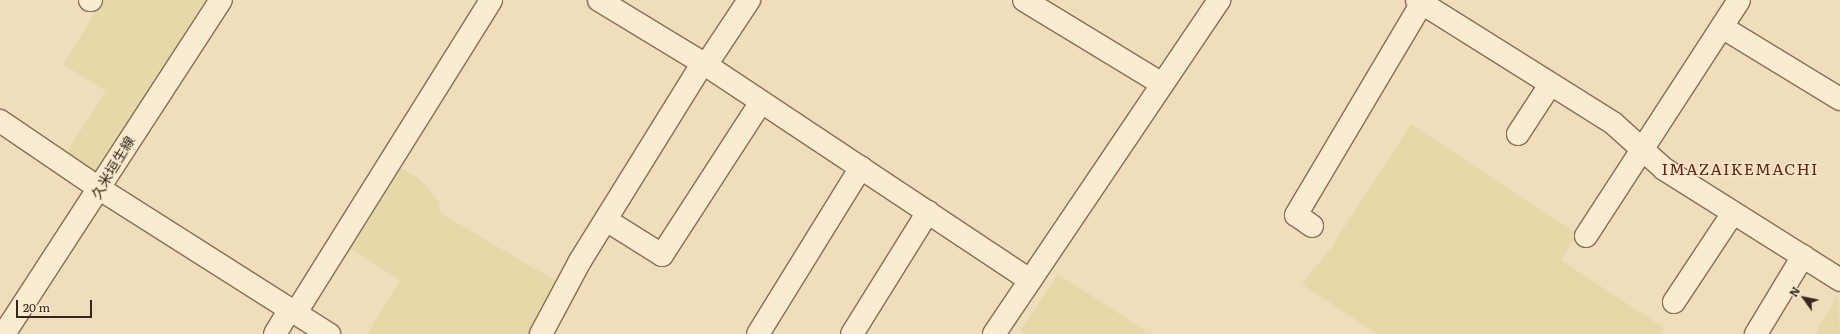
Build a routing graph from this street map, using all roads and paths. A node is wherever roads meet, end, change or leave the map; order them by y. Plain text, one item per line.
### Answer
1 (221, 0) edge
2 (491, 0) edge
3 (599, 0) edge
4 (749, 0) edge
5 (1024, 0) edge
6 (1219, 0) edge
7 (1739, 0) edge
8 (1419, 2) edge
9 (1722, 27) junction
10 (704, 64) junction
11 (1162, 84) junction
12 (1550, 85) junction
13 (1840, 99) edge
14 (761, 102) junction
15 (0, 121) edge
16 (1518, 134) dead end
17 (1641, 147) junction
18 (861, 168) junction
19 (97, 187) junction
20 (928, 212) junction
21 (1733, 213) junction
22 (606, 220) junction
23 (1312, 226) dead end
24 (1586, 236) dead end
25 (1803, 256) junction
26 (1030, 280) junction
27 (1840, 280) edge
28 (1674, 302) dead end
29 (292, 312) junction
30 (4, 334) edge
31 (275, 334) edge
32 (329, 334) edge
33 (541, 334) edge
34 (758, 334) edge
35 (852, 334) edge
36 (994, 334) edge
37 (1756, 334) edge

1 - 19 street, 久米垣生線
2 - 29 street
3 - 10 street
4 - 10 street
5 - 11 street
6 - 11 street
7 - 9 street
8 - 12 street
8 - 23 street
9 - 13 street
9 - 17 street
10 - 14 street
10 - 22 street
11 - 26 street
12 - 16 street
12 - 17 street
14 - 18 street
14 - 22 street
15 - 19 street
17 - 21 street
17 - 24 street
18 - 20 street
18 - 34 street
19 - 29 street
19 - 30 street, 久米垣生線
20 - 26 street
20 - 35 street
21 - 25 street
21 - 28 street
22 - 33 street
25 - 27 street
25 - 37 street
26 - 36 street
29 - 31 street
29 - 32 street

